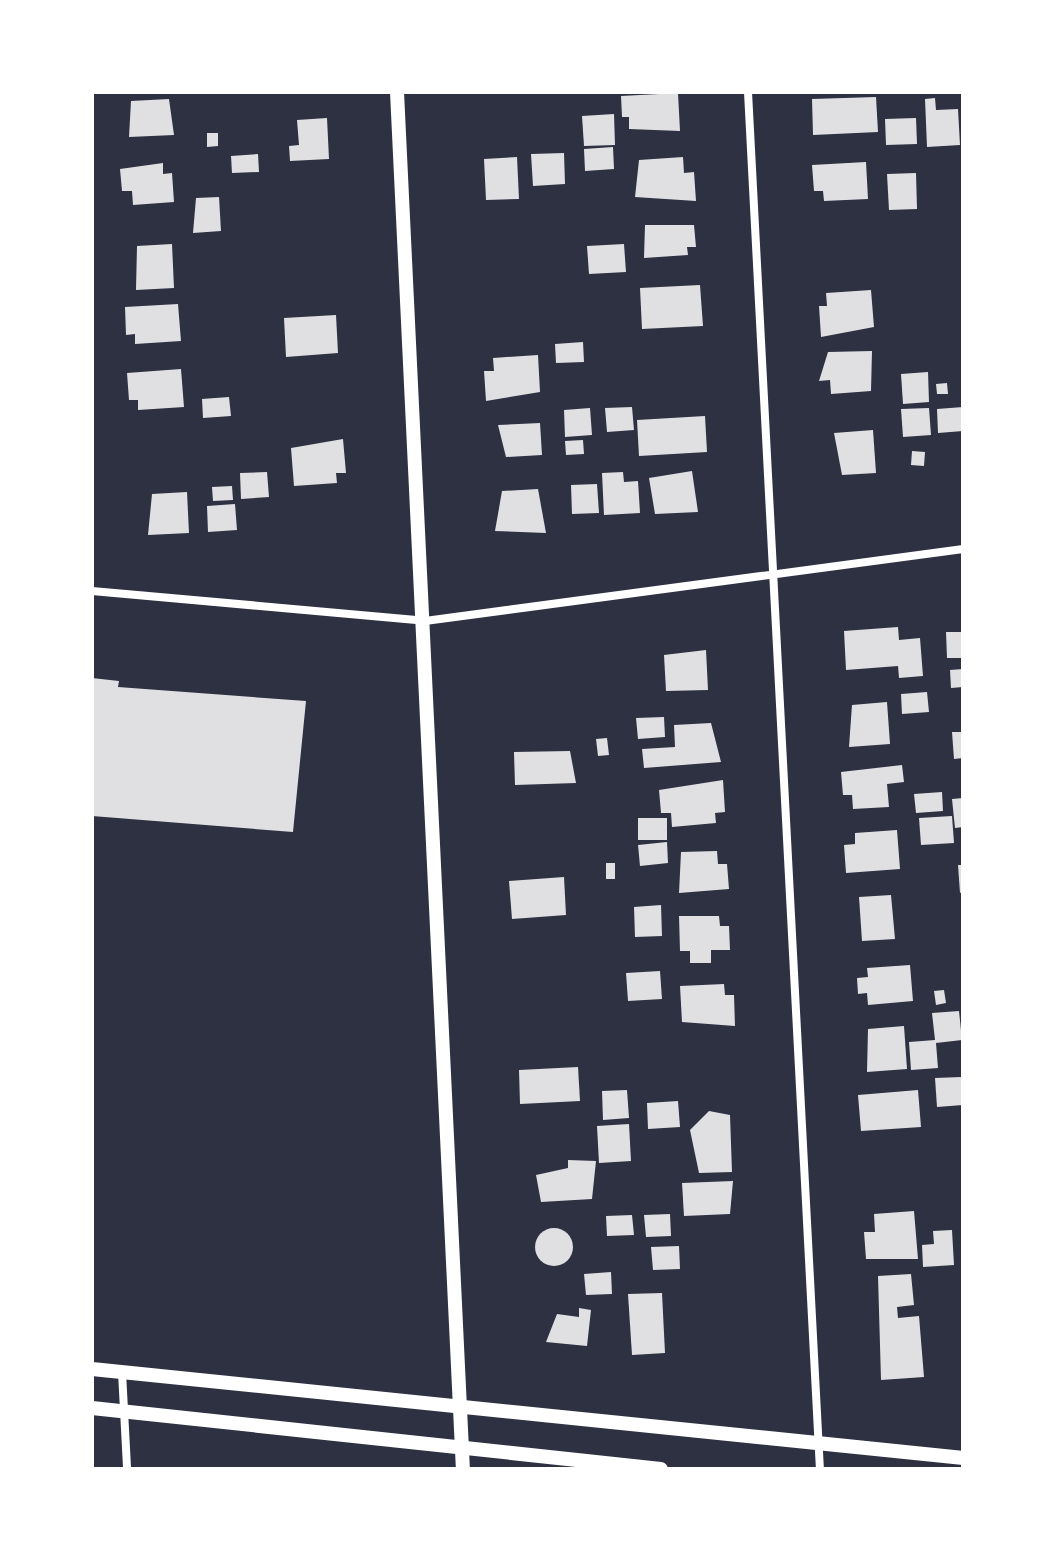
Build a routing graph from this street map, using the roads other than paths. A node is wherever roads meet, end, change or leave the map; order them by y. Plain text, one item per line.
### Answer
1 (397, 92) edge
2 (748, 92) edge
3 (963, 549) edge
4 (773, 575) junction
5 (92, 591) edge
6 (425, 621) junction
7 (92, 1369) edge
8 (122, 1372) junction
9 (460, 1405) junction
10 (92, 1408) edge
11 (124, 1411) junction
12 (818, 1442) junction
13 (462, 1447) junction
14 (963, 1458) edge
15 (127, 1469) edge
16 (463, 1469) edge
17 (661, 1469) edge
18 (820, 1469) edge

1 - 6 street
2 - 4 street
3 - 4 street
4 - 6 street
4 - 12 street
5 - 6 street
6 - 9 street
7 - 8 street
8 - 9 street
8 - 11 street
9 - 12 street
9 - 13 street
10 - 11 street
11 - 13 street
11 - 15 street
12 - 14 street
12 - 18 street
13 - 16 street
13 - 17 street

